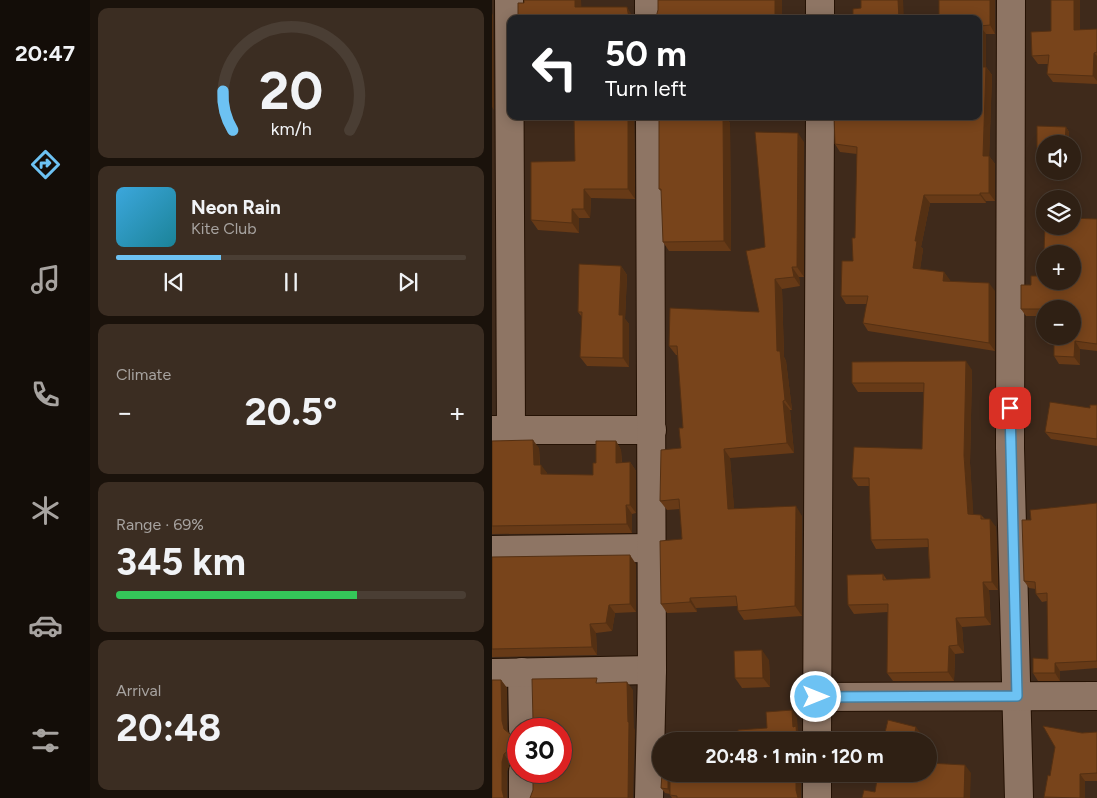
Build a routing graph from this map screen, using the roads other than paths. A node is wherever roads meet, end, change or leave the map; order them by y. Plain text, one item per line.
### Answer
1 (509, 0) edge
2 (649, 0) edge
3 (820, 0) edge
4 (1011, 0) edge
5 (509, 15) edge
6 (649, 15) edge
7 (820, 15) edge
8 (507, 107) edge
9 (650, 120) edge
10 (820, 120) edge
11 (501, 429) edge
12 (652, 430) junction
13 (651, 548) junction
14 (492, 550) edge
15 (652, 670) junction
16 (522, 672) junction
17 (492, 673) edge
18 (1017, 696) junction
19 (1096, 696) edge
20 (816, 697) junction
21 (523, 718) edge
22 (816, 732) edge
23 (817, 782) edge
24 (523, 783) edge
25 (523, 798) edge
26 (649, 798) edge
27 (817, 798) edge
28 (1018, 798) edge

1 - 5 street
2 - 6 street
3 - 7 street
4 - 18 street
8 - 11 street
9 - 12 street
10 - 20 street
11 - 12 street
12 - 13 street
13 - 14 street
13 - 15 street
15 - 16 street
15 - 26 street
16 - 17 street
16 - 21 street
18 - 19 street
18 - 20 street
18 - 28 street
20 - 22 street
23 - 27 street
24 - 25 street

